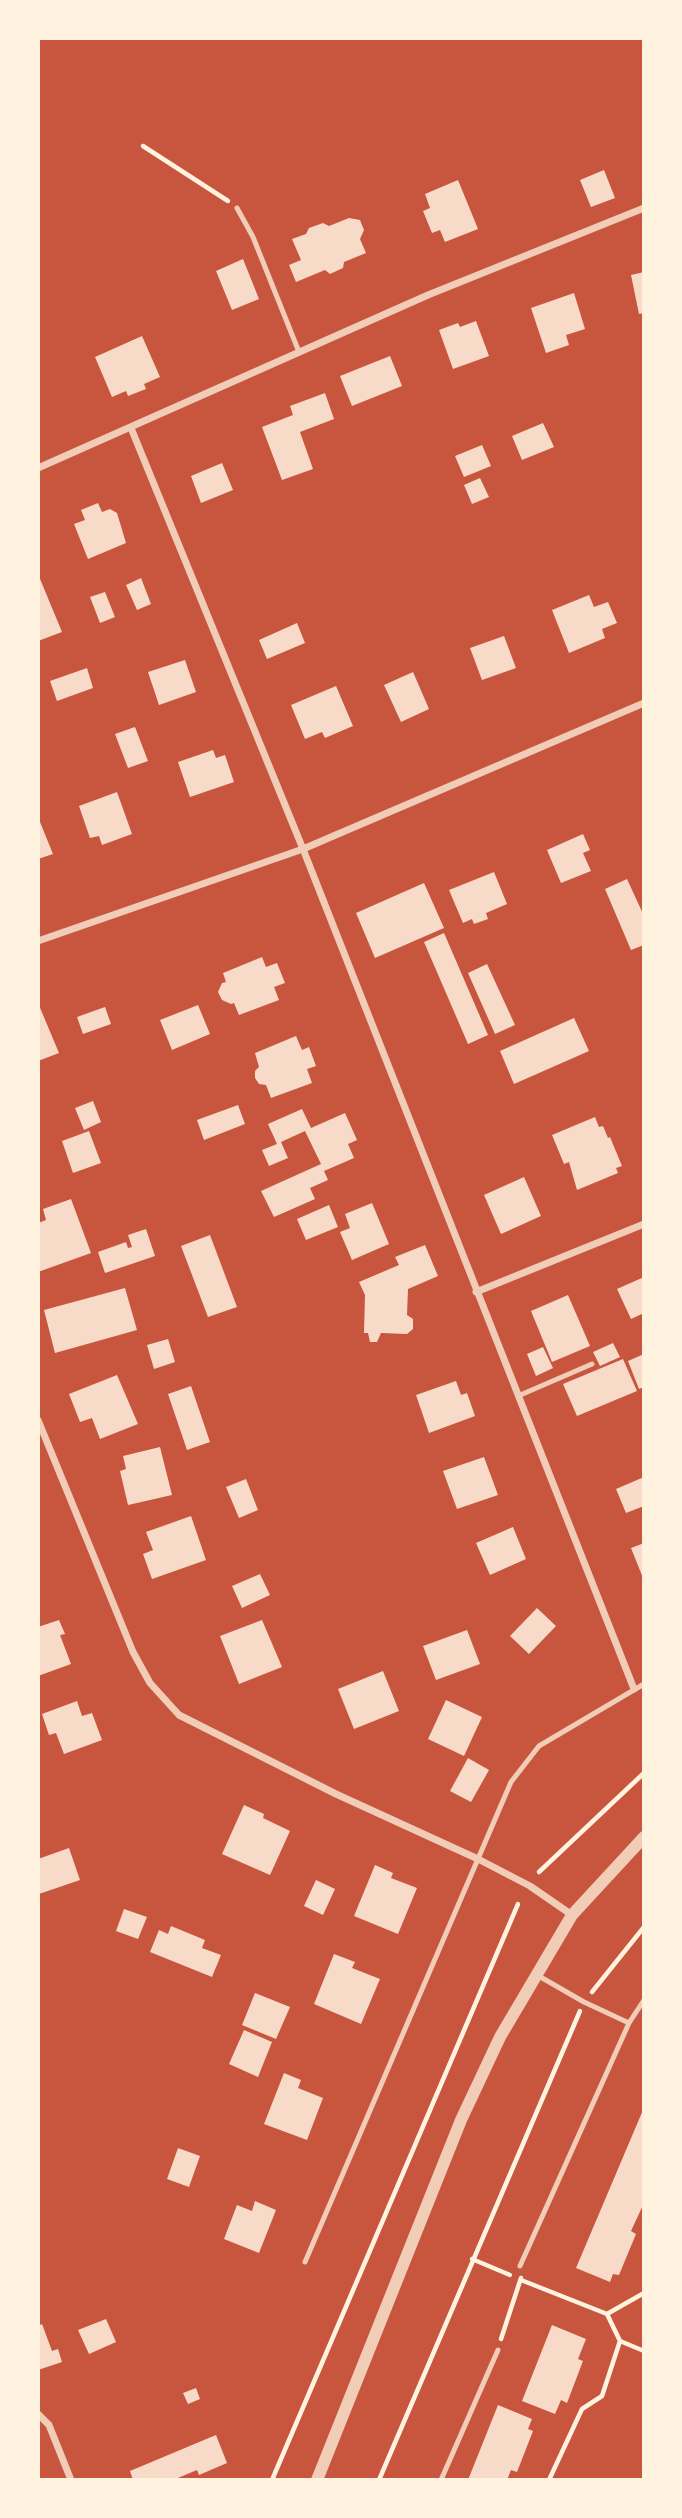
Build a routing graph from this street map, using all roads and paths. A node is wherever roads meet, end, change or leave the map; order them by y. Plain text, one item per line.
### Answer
1 (143, 146) dead end
2 (237, 208) joint
3 (643, 208) edge
4 (299, 352) junction
5 (131, 428) junction
6 (38, 468) edge
7 (643, 704) edge
8 (303, 849) junction
9 (38, 941) edge
10 (643, 1224) edge
11 (476, 1292) junction
12 (592, 1364) dead end
13 (518, 1396) junction
14 (38, 1420) edge
15 (643, 1684) edge
16 (634, 1689) junction
17 (643, 1773) edge
18 (643, 1838) edge
19 (478, 1859) junction
20 (539, 1872) dead end
21 (518, 1903) dead end
22 (572, 1915) junction
23 (643, 1927) edge
24 (537, 1975) junction
25 (643, 2000) edge
26 (584, 2002) junction
27 (629, 2023) junction
28 (472, 2259) junction
29 (305, 2262) dead end
30 (520, 2266) joint
31 (520, 2280) junction
32 (643, 2293) edge
33 (607, 2314) junction
34 (620, 2341) junction
35 (498, 2350) joint
36 (643, 2351) edge
37 (38, 2414) edge
38 (71, 2480) edge
39 (272, 2480) edge
40 (317, 2480) edge
41 (379, 2480) edge
42 (441, 2480) edge
43 (550, 2480) edge

1 - 2 path
2 - 4 lane
3 - 4 street
4 - 5 street
5 - 6 street
5 - 8 street
7 - 8 street
8 - 9 street
8 - 11 street
10 - 11 street
11 - 13 street
12 - 13 lane
13 - 16 street
14 - 19 street
15 - 16 lane
16 - 19 lane
17 - 20 path
18 - 22 street
19 - 22 street
19 - 29 lane
21 - 39 path
22 - 24 street
23 - 26 path
24 - 26 lane
24 - 40 street
25 - 27 lane
26 - 27 lane
26 - 28 path
27 - 30 lane
28 - 31 path
28 - 41 path
30 - 31 path
31 - 33 path
31 - 35 path
32 - 33 path
33 - 34 path
34 - 36 path
34 - 43 path
35 - 42 lane
37 - 38 street

